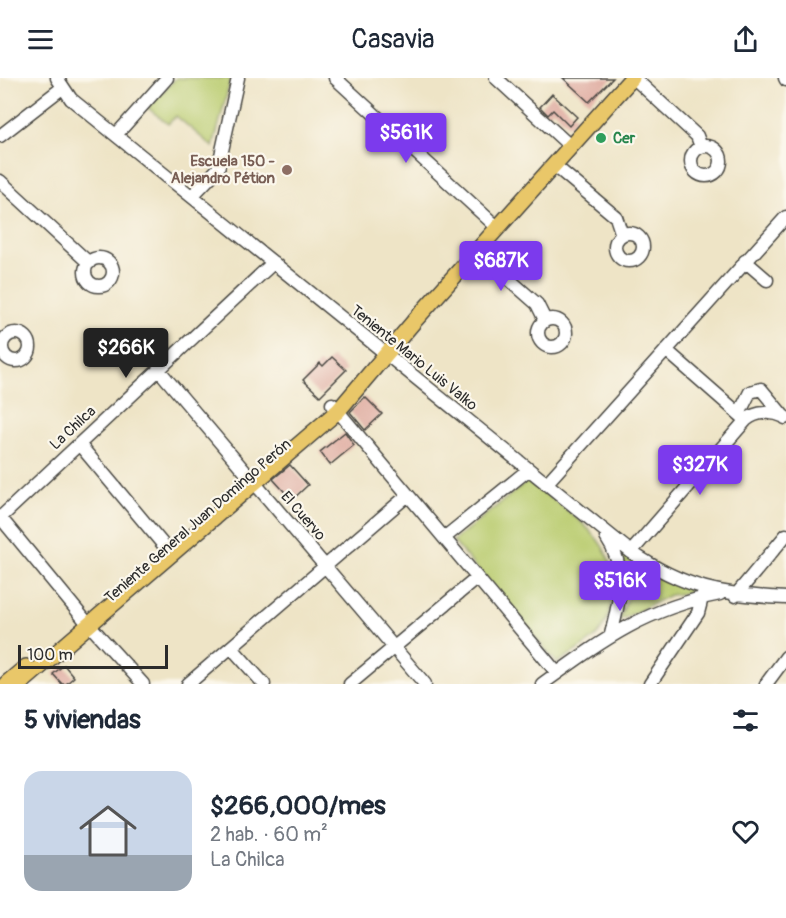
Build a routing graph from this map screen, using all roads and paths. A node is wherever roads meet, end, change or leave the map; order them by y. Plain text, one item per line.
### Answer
1 (167, 78) edge
2 (238, 78) edge
3 (335, 78) edge
4 (496, 78) edge
5 (633, 78) edge
6 (59, 83) edge
7 (116, 135) junction
8 (0, 136) edge
9 (570, 146) junction
10 (701, 147) dead end
11 (554, 165) junction
12 (0, 181) edge
13 (192, 196) junction
14 (786, 217) edge
15 (498, 228) junction
16 (622, 235) dead end
17 (477, 251) junction
18 (746, 261) junction
19 (89, 263) dead end
20 (273, 263) junction
21 (767, 280) dead end
22 (545, 320) dead end
23 (666, 350) junction
24 (386, 354) junction
25 (158, 369) junction
26 (335, 408) junction
27 (742, 417) junction
28 (785, 418) edge
29 (79, 444) junction
30 (528, 470) junction
31 (252, 481) junction
32 (546, 484) junction
33 (408, 495) junction
34 (0, 517) edge
35 (602, 531) junction
36 (786, 535) edge
37 (444, 538) junction
38 (166, 548) junction
39 (631, 552) junction
40 (327, 565) junction
41 (477, 578) junction
42 (704, 593) junction
43 (735, 596) junction
44 (786, 598) edge
45 (87, 622) junction
46 (611, 634) junction
47 (394, 646) junction
48 (231, 647) junction
49 (786, 657) edge
50 (557, 673) junction
51 (6, 684) edge
52 (20, 684) edge
53 (143, 684) edge
54 (188, 684) edge
55 (264, 684) edge
56 (350, 684) edge
57 (425, 684) edge
58 (542, 684) edge
59 (650, 684) edge
60 (766, 684) edge

1 - 7 street
2 - 13 street
3 - 15 street
4 - 9 street
5 - 9 main road, Teniente General Juan Domingo Perón
5 - 10 street
6 - 7 street, Teniente Mario Luis Valko
6 - 8 street
7 - 13 street, Teniente Mario Luis Valko
9 - 11 main road, Teniente General Juan Domingo Perón
11 - 15 main road, Teniente General Juan Domingo Perón
11 - 16 street
12 - 19 street
13 - 20 street, Teniente Mario Luis Valko
14 - 18 street
15 - 17 main road, Teniente General Juan Domingo Perón
17 - 22 street
17 - 24 main road, Teniente General Juan Domingo Perón
18 - 21 street
18 - 23 street
20 - 24 street, Teniente Mario Luis Valko
20 - 25 street, La Chilca
23 - 27 street
23 - 32 street
24 - 26 main road, Teniente General Juan Domingo Perón
24 - 30 street, Teniente Mario Luis Valko
25 - 29 street, La Chilca
25 - 31 street, El Cuervo
26 - 31 main road, Teniente General Juan Domingo Perón
26 - 33 street
27 - 28 street
27 - 28 street
27 - 39 street
29 - 34 street, La Chilca
29 - 38 street
30 - 32 street, Teniente Mario Luis Valko
30 - 37 street
31 - 38 main road, Teniente General Juan Domingo Perón
31 - 40 street, El Cuervo
31 - 45 main road, Teniente General Juan Domingo Perón
32 - 35 street, Teniente Mario Luis Valko
33 - 37 street
33 - 40 street
34 - 45 street
35 - 39 street, Teniente Mario Luis Valko
35 - 46 street
36 - 43 street
37 - 41 street
38 - 45 main road, Teniente General Juan Domingo Perón
39 - 42 street, Teniente Mario Luis Valko
40 - 47 street, El Cuervo
40 - 48 street
41 - 47 street
41 - 50 street
42 - 43 street, Teniente Mario Luis Valko
42 - 46 street
42 - 59 street
43 - 44 street, Teniente Mario Luis Valko
45 - 51 main road, Teniente General Juan Domingo Perón
45 - 52 main road, Teniente General Juan Domingo Perón
45 - 53 street
46 - 50 street
47 - 56 street
47 - 57 street, El Cuervo
48 - 54 street
48 - 55 street
49 - 60 street
50 - 58 street

